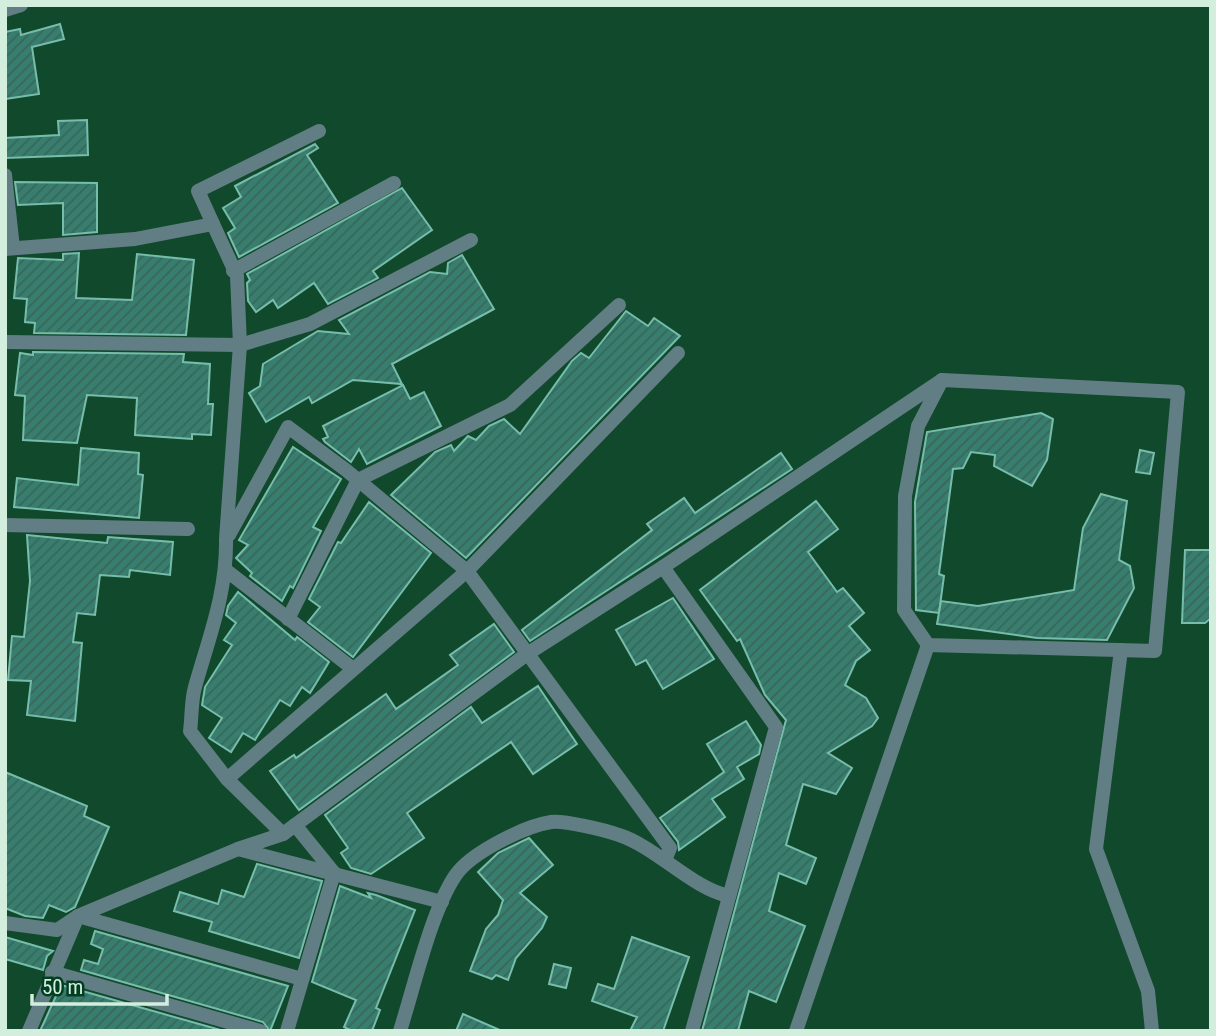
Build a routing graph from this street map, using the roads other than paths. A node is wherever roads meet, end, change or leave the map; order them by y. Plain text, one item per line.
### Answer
1 (21, 5) edge
2 (5, 10) edge
3 (319, 131) dead end
4 (5, 175) edge
5 (394, 183) dead end
6 (213, 224) junction
7 (471, 240) dead end
8 (9, 249) edge
9 (233, 271) junction
10 (619, 305) dead end
11 (5, 342) edge
12 (240, 345) junction
13 (678, 353) dead end
14 (942, 380) junction
15 (358, 480) junction
16 (5, 525) edge
17 (188, 529) dead end
18 (226, 539) junction
19 (663, 567) junction
20 (227, 571) junction
21 (467, 571) junction
22 (288, 619) junction
23 (928, 645) junction
24 (1121, 650) junction
25 (527, 654) junction
26 (352, 668) junction
27 (227, 779) junction
28 (289, 830) junction
29 (238, 849) junction
30 (665, 860) junction
31 (334, 873) junction
32 (729, 896) junction
33 (442, 902) junction
34 (78, 916) junction
35 (5, 923) edge
36 (52, 972) junction
37 (302, 979) junction
38 (29, 1031) edge
39 (260, 1031) edge
40 (287, 1031) edge
41 (400, 1031) edge
42 (692, 1031) edge
43 (796, 1031) edge
44 (1153, 1031) edge

1 - 2 street
3 - 6 street
4 - 8 street
5 - 9 street
6 - 8 street
6 - 9 street
7 - 12 street
9 - 12 street
10 - 15 street
11 - 12 street
12 - 18 street
13 - 21 street
14 - 19 street
14 - 23 street
14 - 24 street
15 - 18 street
15 - 21 street
15 - 22 street
16 - 17 street
18 - 20 street
19 - 25 street
19 - 32 street
20 - 22 street
20 - 27 street
21 - 25 street
21 - 26 street
22 - 26 street
23 - 24 street
23 - 43 street
24 - 44 street
25 - 28 street
25 - 30 street
26 - 27 street
27 - 28 street
28 - 29 street
28 - 31 street
29 - 31 street
29 - 34 street
30 - 32 street
30 - 33 street
31 - 33 street
31 - 37 street
32 - 42 street
33 - 41 street
34 - 35 street
34 - 36 street
34 - 37 street
36 - 38 street
36 - 39 street
37 - 40 street

